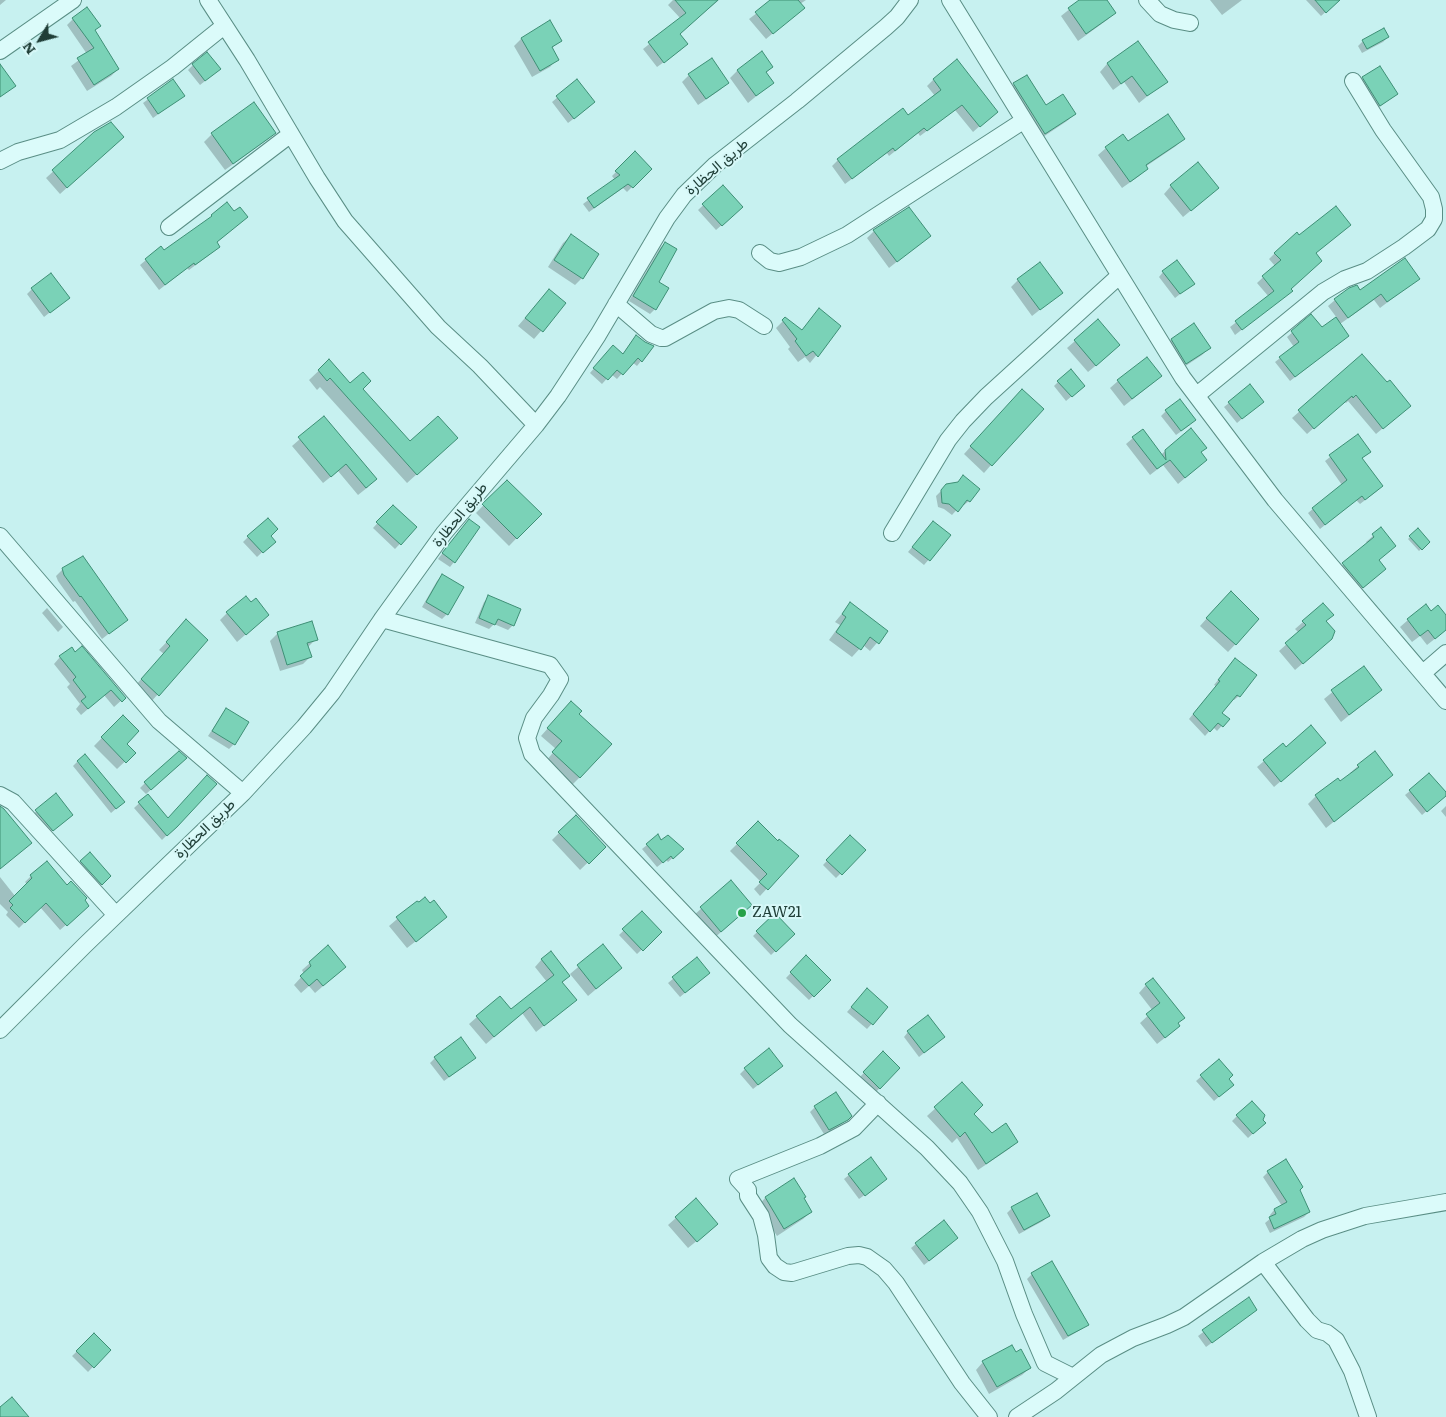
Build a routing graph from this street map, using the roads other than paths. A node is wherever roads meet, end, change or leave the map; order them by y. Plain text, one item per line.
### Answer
1 (73, 0) edge
2 (208, 0) edge
3 (910, 0) edge
4 (950, 0) edge
5 (1147, 0) edge
6 (1190, 23) dead end
7 (224, 26) junction
8 (0, 51) edge
9 (1353, 81) dead end
10 (1023, 121) junction
11 (291, 134) junction
12 (0, 161) edge
13 (169, 227) dead end
14 (760, 253) dead end
15 (1119, 276) junction
16 (616, 304) junction
17 (764, 326) dead end
18 (1197, 396) junction
19 (536, 425) junction
20 (892, 533) dead end
21 (0, 536) edge
22 (382, 619) junction
23 (1446, 653) edge
24 (1423, 673) junction
25 (1446, 701) edge
26 (243, 793) junction
27 (0, 795) edge
28 (116, 915) junction
29 (0, 1030) edge
30 (878, 1103) junction
31 (1446, 1202) edge
32 (1263, 1262) junction
33 (1073, 1377) junction
34 (989, 1417) edge
35 (1017, 1417) edge
36 (1368, 1417) edge

1 - 8 street
2 - 7 street
3 - 16 street, طريق الحظارة
4 - 10 street
5 - 6 street
7 - 11 street
7 - 12 street
9 - 18 street
10 - 14 street
10 - 15 street
11 - 13 street
11 - 19 street
15 - 18 street
15 - 20 street
16 - 17 street
16 - 19 street, طريق الحظارة
18 - 24 street
19 - 22 street, طريق الحظارة
21 - 26 street
22 - 26 street, طريق الحظارة
22 - 30 street
23 - 24 street
24 - 25 street
26 - 28 street, طريق الحظارة
27 - 28 street
28 - 29 street, طريق الحظارة
30 - 33 street
30 - 34 street
31 - 32 street
32 - 33 street
32 - 36 street
33 - 35 street

